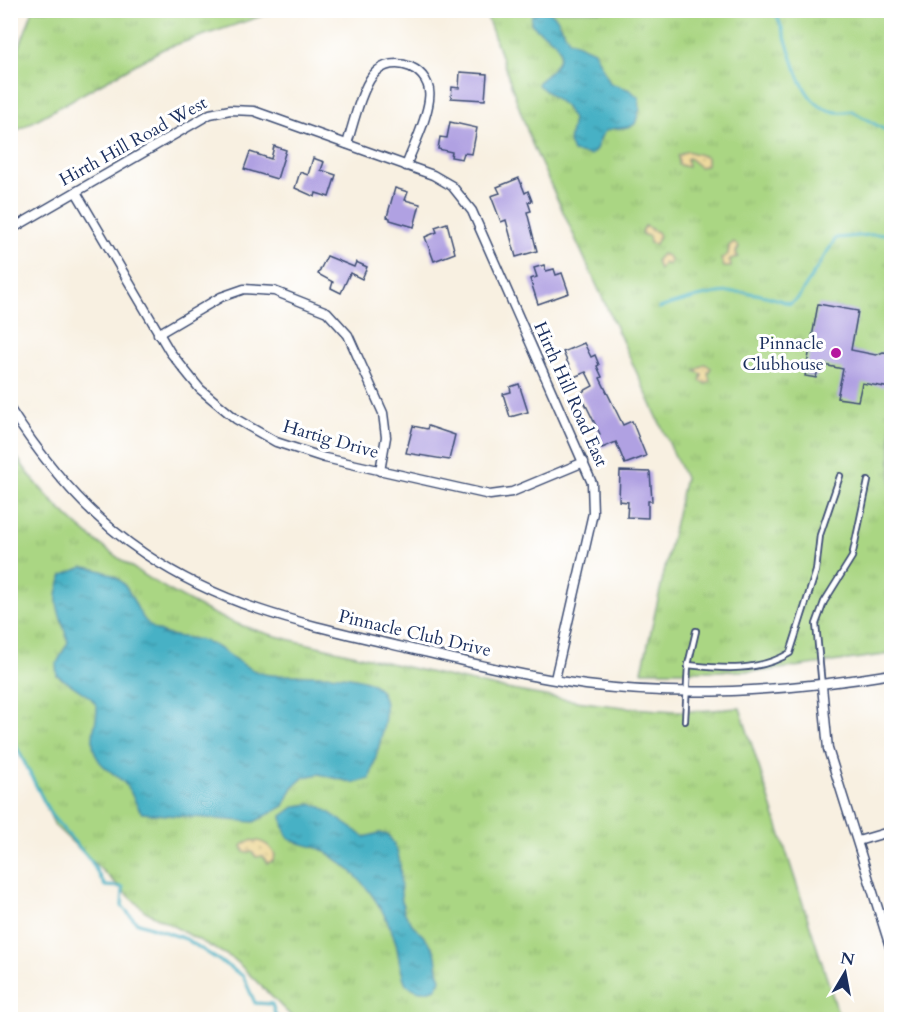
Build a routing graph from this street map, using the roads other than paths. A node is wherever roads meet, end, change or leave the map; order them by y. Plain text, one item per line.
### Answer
1 (351, 146) junction
2 (406, 166) junction
3 (76, 192) junction
4 (10, 230) edge
5 (158, 334) junction
6 (10, 409) edge
7 (584, 462) junction
8 (380, 471) junction
9 (840, 476) dead end
10 (868, 482) dead end
11 (696, 631) dead end
12 (688, 665) junction
13 (891, 674) edge
14 (555, 679) junction
15 (822, 686) junction
16 (686, 692) junction
17 (685, 722) dead end
18 (891, 831) edge
19 (858, 841) junction
20 (891, 953) edge

1 - 2 street, Hirth Hill Road East
1 - 2 street
1 - 3 street, Hirth Hill Road West
2 - 7 street, Hirth Hill Road East
3 - 4 street, Hirth Hill Road West
3 - 5 street, Hartig Drive
5 - 8 street, Hartig Drive
5 - 8 street
6 - 14 street, Pinnacle Club Drive
7 - 8 street, Hartig Drive
7 - 14 street, Hirth Hill Road East
9 - 12 lane
10 - 15 lane
11 - 12 lane
12 - 16 lane
13 - 15 street, Pinnacle Club Drive
14 - 16 street, Pinnacle Club Drive
15 - 16 street, Pinnacle Club Drive
15 - 19 street
16 - 17 lane
18 - 19 street
19 - 20 street

